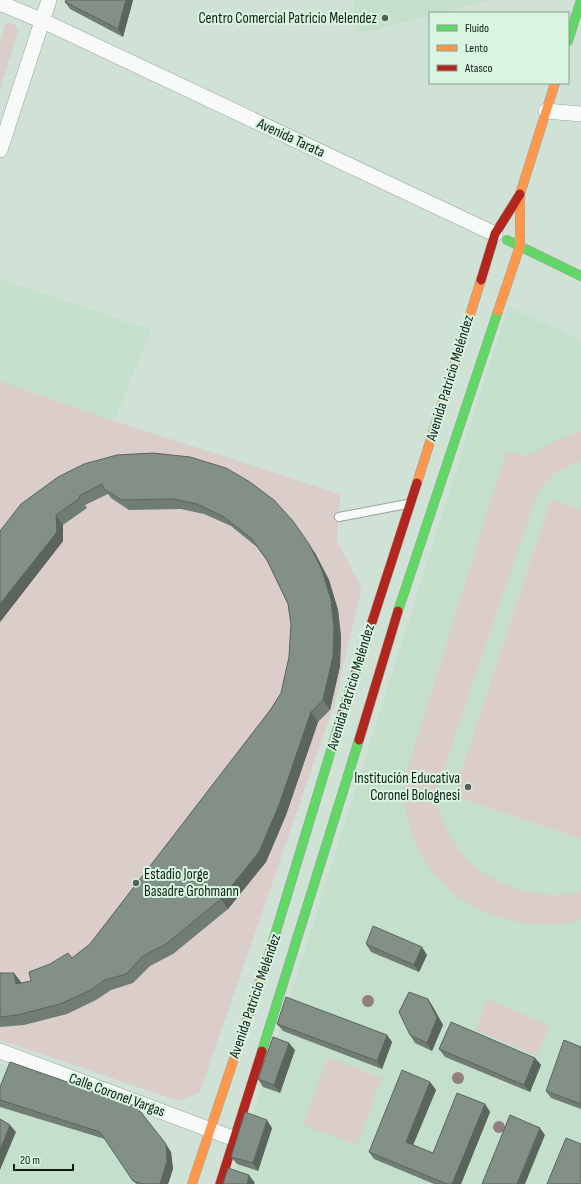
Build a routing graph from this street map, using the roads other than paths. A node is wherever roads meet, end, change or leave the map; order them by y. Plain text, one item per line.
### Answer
1 (49, 0) edge
2 (581, 0) edge
3 (0, 3) edge
4 (43, 21) junction
5 (569, 38) edge
6 (555, 84) edge
7 (546, 111) junction
8 (581, 114) edge
9 (0, 150) edge
10 (520, 194) junction
11 (495, 234) junction
12 (520, 246) junction
13 (581, 276) edge
14 (410, 503) junction
15 (432, 511) junction
16 (339, 517) dead end
17 (0, 1051) edge
18 (237, 1069) junction
19 (255, 1076) junction
20 (210, 1129) junction
21 (235, 1139) junction
22 (192, 1184) edge
23 (220, 1184) edge

1 - 4 street
2 - 5 street
3 - 4 street, Avenida Tarata
4 - 9 street
4 - 11 street, Avenida Tarata
6 - 7 street, Avenida Patricio Meléndez
7 - 8 street
7 - 10 street, Avenida Patricio Meléndez
10 - 11 street, Avenida Patricio Meléndez
10 - 12 street, Avenida Patricio Meléndez
11 - 12 street, Avenida Tarata
11 - 14 street, Avenida Patricio Meléndez
12 - 13 street, Avenida Tarata
12 - 15 street, Avenida Patricio Meléndez
14 - 15 street
14 - 16 lane
14 - 18 street, Avenida Patricio Meléndez
15 - 19 street, Avenida Patricio Meléndez
17 - 20 street, Calle Coronel Vargas
18 - 19 street
18 - 20 street, Avenida Patricio Meléndez
19 - 21 street, Avenida Patricio Meléndez
20 - 21 street, Calle Coronel Vargas
20 - 22 street, Avenida Patricio Meléndez
21 - 23 street, Avenida Patricio Meléndez

